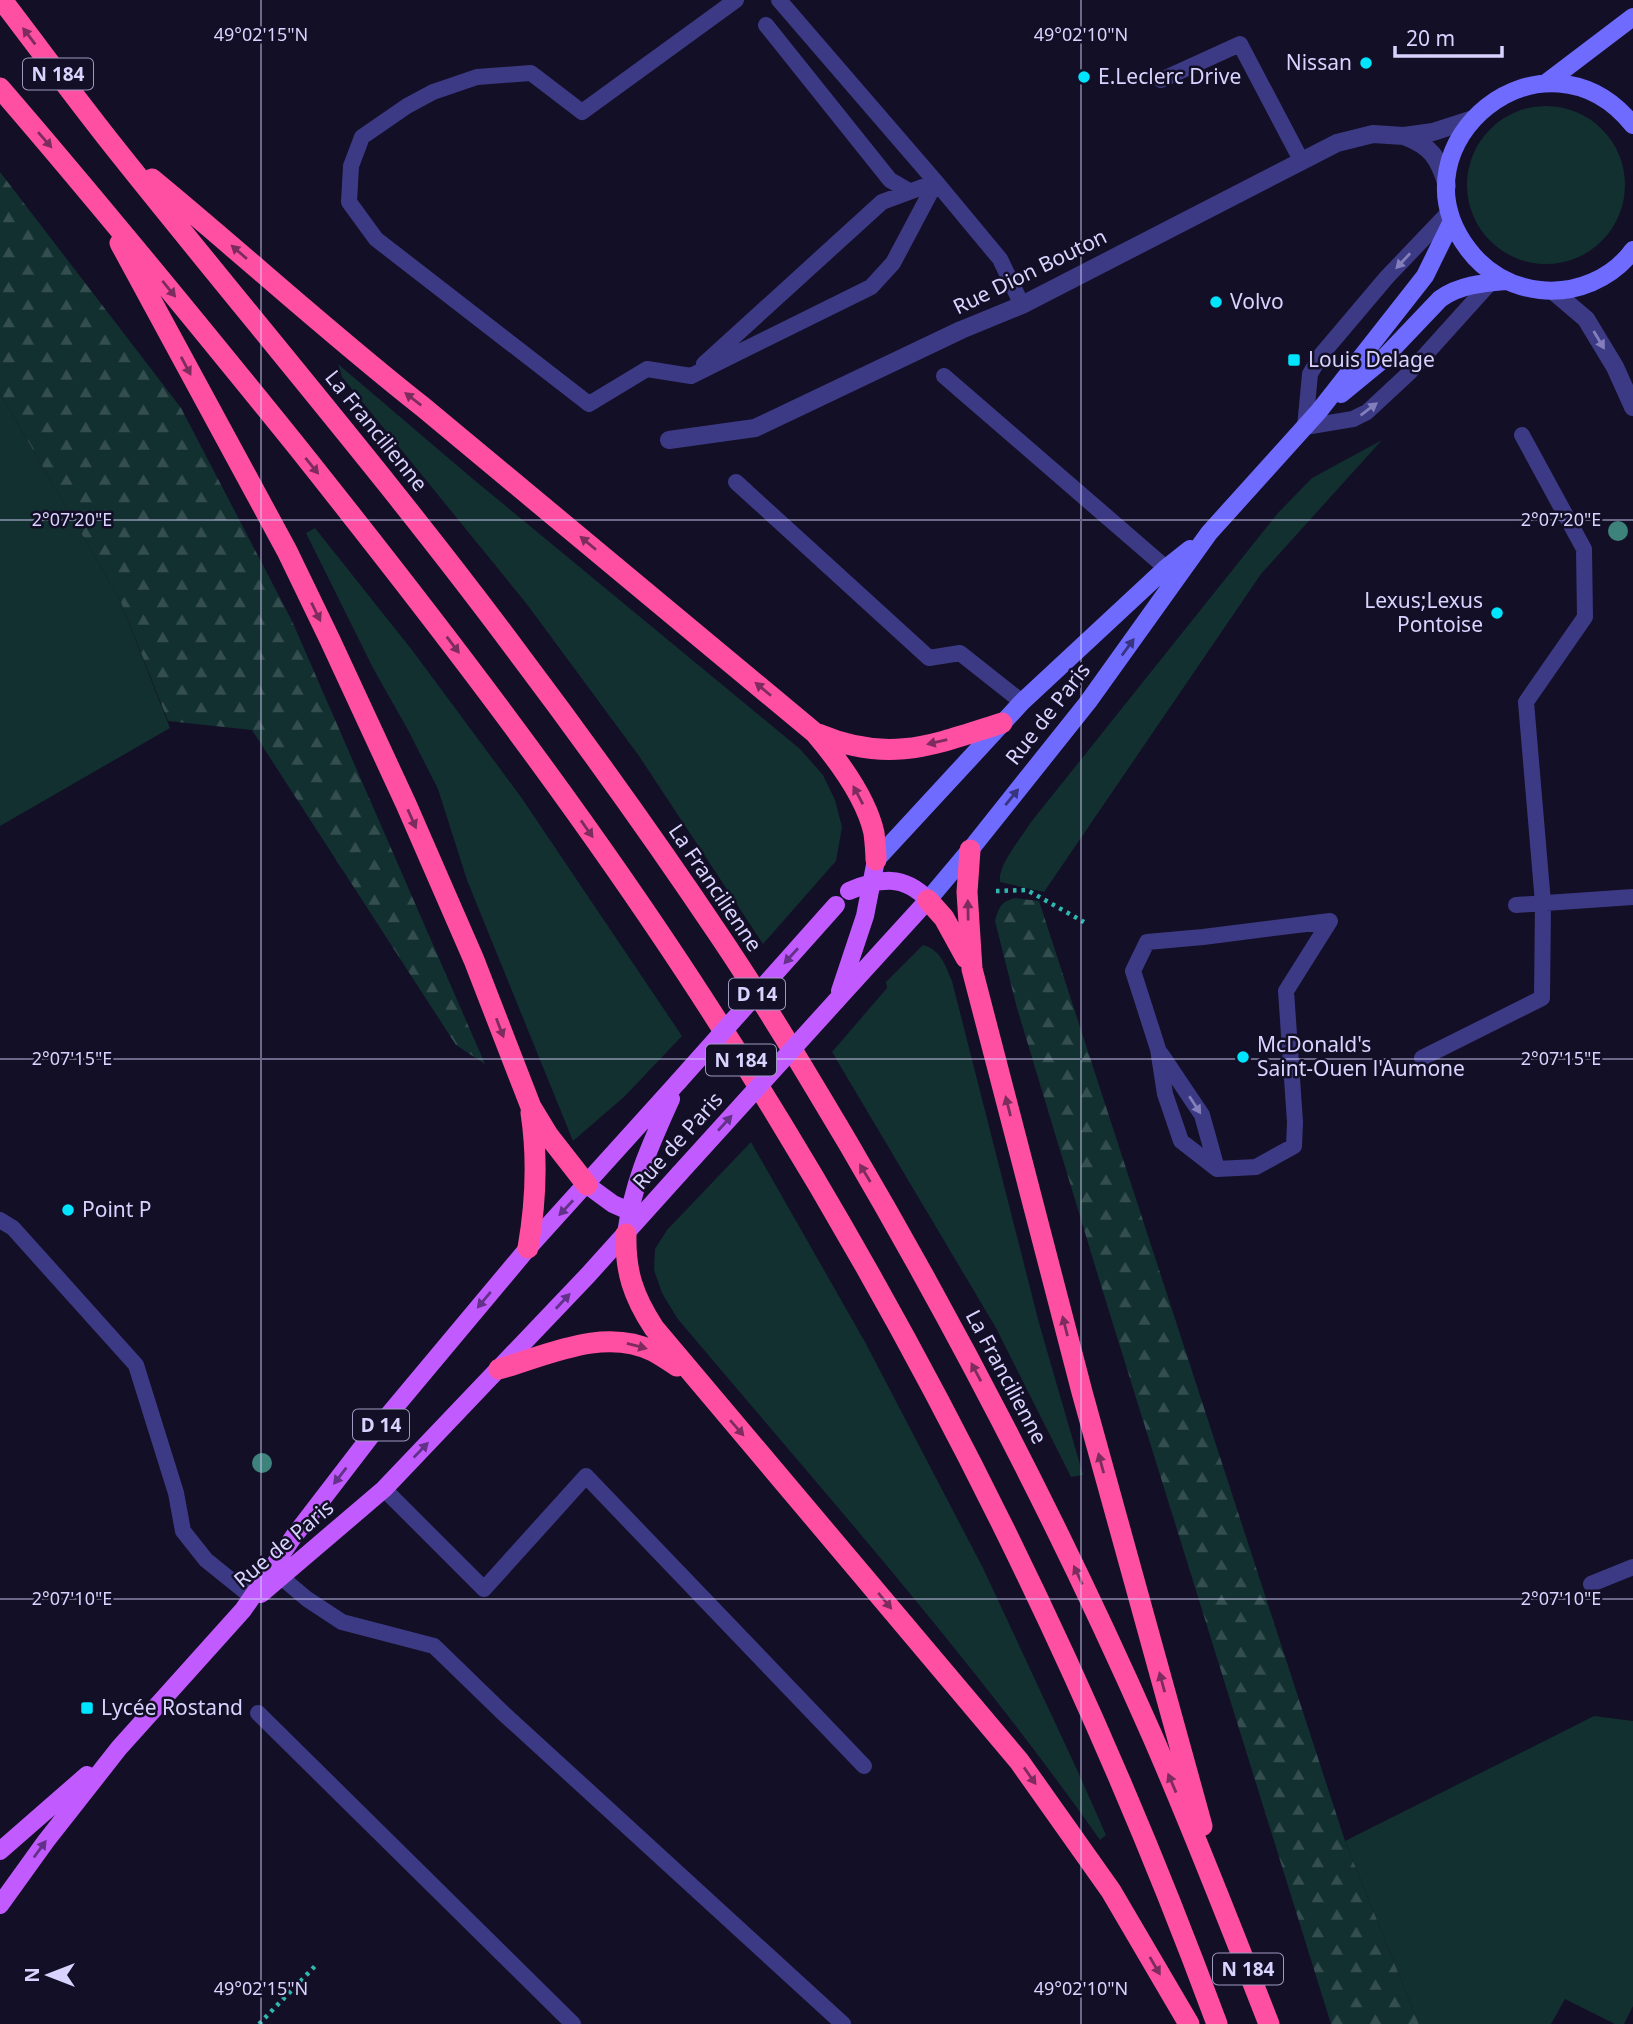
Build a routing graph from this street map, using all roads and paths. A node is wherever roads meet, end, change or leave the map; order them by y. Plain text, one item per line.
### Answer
1 (2, 0) edge
2 (736, 0) edge
3 (779, 0) edge
4 (1633, 17) edge
5 (766, 25) dead end
6 (1161, 80) dead end
7 (1546, 83) junction
8 (0, 88) edge
9 (1473, 119) junction
10 (1632, 119) edge
11 (1404, 135) junction
12 (115, 148) junction
13 (1301, 160) junction
14 (936, 182) junction
15 (1447, 187) junction
16 (909, 191) junction
17 (96, 198) junction
18 (1451, 216) junction
19 (1633, 250) edge
20 (1498, 282) junction
21 (1553, 291) junction
22 (1022, 305) junction
23 (691, 376) junction
24 (944, 376) dead end
25 (1633, 407) edge
26 (1319, 411) junction
27 (1305, 426) junction
28 (1522, 435) dead end
29 (670, 440) dead end
30 (736, 482) dead end
31 (1209, 533) junction
32 (1166, 568) junction
33 (1022, 702) junction
34 (1002, 723) junction
35 (816, 733) junction
36 (970, 850) junction
37 (876, 860) junction
38 (872, 884) junction
39 (849, 891) junction
40 (967, 892) junction
41 (1633, 897) edge
42 (928, 900) junction
43 (1544, 903) junction
44 (1516, 905) dead end
45 (1084, 922) dead end
46 (972, 969) junction
47 (836, 1001) junction
48 (1158, 1049) junction
49 (1422, 1058) dead end
50 (678, 1082) junction
51 (531, 1107) junction
52 (1217, 1169) junction
53 (587, 1185) junction
54 (634, 1214) junction
55 (0, 1220) edge
56 (626, 1234) junction
57 (528, 1248) junction
58 (499, 1369) junction
59 (693, 1376) junction
60 (384, 1489) junction
61 (1633, 1567) edge
62 (281, 1577) junction
63 (1591, 1584) dead end
64 (247, 1603) junction
65 (258, 1713) dead end
66 (119, 1748) junction
67 (864, 1766) dead end
68 (0, 1851) edge
69 (0, 1905) edge
70 (1226, 1913) junction
71 (318, 1963) dead end
72 (259, 2024) edge
73 (573, 2024) edge
74 (844, 2024) edge
75 (1189, 2024) edge
76 (1217, 2024) edge
77 (1269, 2024) edge

12 -> 1 highway, La Francilienne / N 184
2 - 23 lane
3 - 14 lane
4 - 7 main road, Rue de Paris
5 - 16 lane
6 - 13 lane
7 - 9 main road, Rue de Paris
7 - 10 main road, Rue de Paris
8 -> 17 highway, N 184
9 - 11 street, Rue Dion Bouton
9 - 15 main road, Rue de Paris
11 - 13 street, Rue Dion Bouton
11 - 15 street
35 -> 12 highway
70 -> 12 highway, La Francilienne / N 184
13 - 22 street, Rue Dion Bouton
14 - 16 lane
14 - 22 lane
14 - 23 lane
15 - 18 main road, Rue de Paris
16 - 23 lane
17 -> 51 highway
17 -> 76 highway, N 184
18 - 20 main road, Rue de Paris
18 - 26 main road, Rue de Paris / D 14
18 -> 27 lane
19 - 21 main road, Rue de Paris
20 - 21 main road, Rue de Paris
20 - 26 main road, Rue de Paris / D 14
27 -> 20 lane
21 -> 25 street
22 - 29 street, Rue Dion Bouton
24 - 32 lane
26 - 27 main road, Rue de Paris / D 14
27 - 31 main road, Rue de Paris / D 14
28 - 43 lane
30 - 33 lane
31 - 32 main road, Rue de Paris / D 14
36 -> 31 main road, Rue de Paris / D 14
32 - 33 main road, Rue de Paris / D 14
33 - 34 main road, Rue de Paris / D 14
34 -> 35 highway
34 - 37 main road, Rue de Paris / D 14
37 -> 35 highway
36 - 40 highway
36 - 42 main road, Rue de Paris / D 14
37 - 38 main road
37 - 39 main road, Rue de Paris / D 14
38 - 39 main road
38 - 42 main road
38 - 47 main road
39 -> 50 main road, Rue de Paris / D 14, bridge
40 - 45 path
46 -> 40 highway
41 - 43 lane
42 - 46 highway
42 - 47 main road, Rue de Paris / D 14
43 - 44 lane
43 - 49 lane
70 -> 46 highway
54 -> 47 main road, Rue de Paris / D 14, bridge
48 -> 52 lane
48 - 52 lane
48 - 52 lane
50 - 53 main road, Rue de Paris / D 14
50 - 54 main road
51 - 53 highway
51 - 57 highway
53 - 54 main road
53 -> 57 main road, Rue de Paris / D 14
54 - 56 main road
55 - 64 lane
58 -> 56 main road, Rue de Paris / D 14
56 - 59 highway
57 -> 64 main road, Rue de Paris / D 14
58 -> 59 highway
60 -> 58 main road, Rue de Paris / D 14
59 -> 75 highway
60 - 62 main road, Rue de Paris / D 14
60 - 67 lane
61 - 63 lane
62 - 64 main road, Rue de Paris / D 14
62 - 74 lane
64 - 66 main road, Rue de Paris / D 14
65 - 73 lane
66 - 68 main road, Rue de Paris / D 14
69 -> 66 main road, Rue de Paris / D 14
70 - 77 highway, La Francilienne / N 184
71 - 72 path

